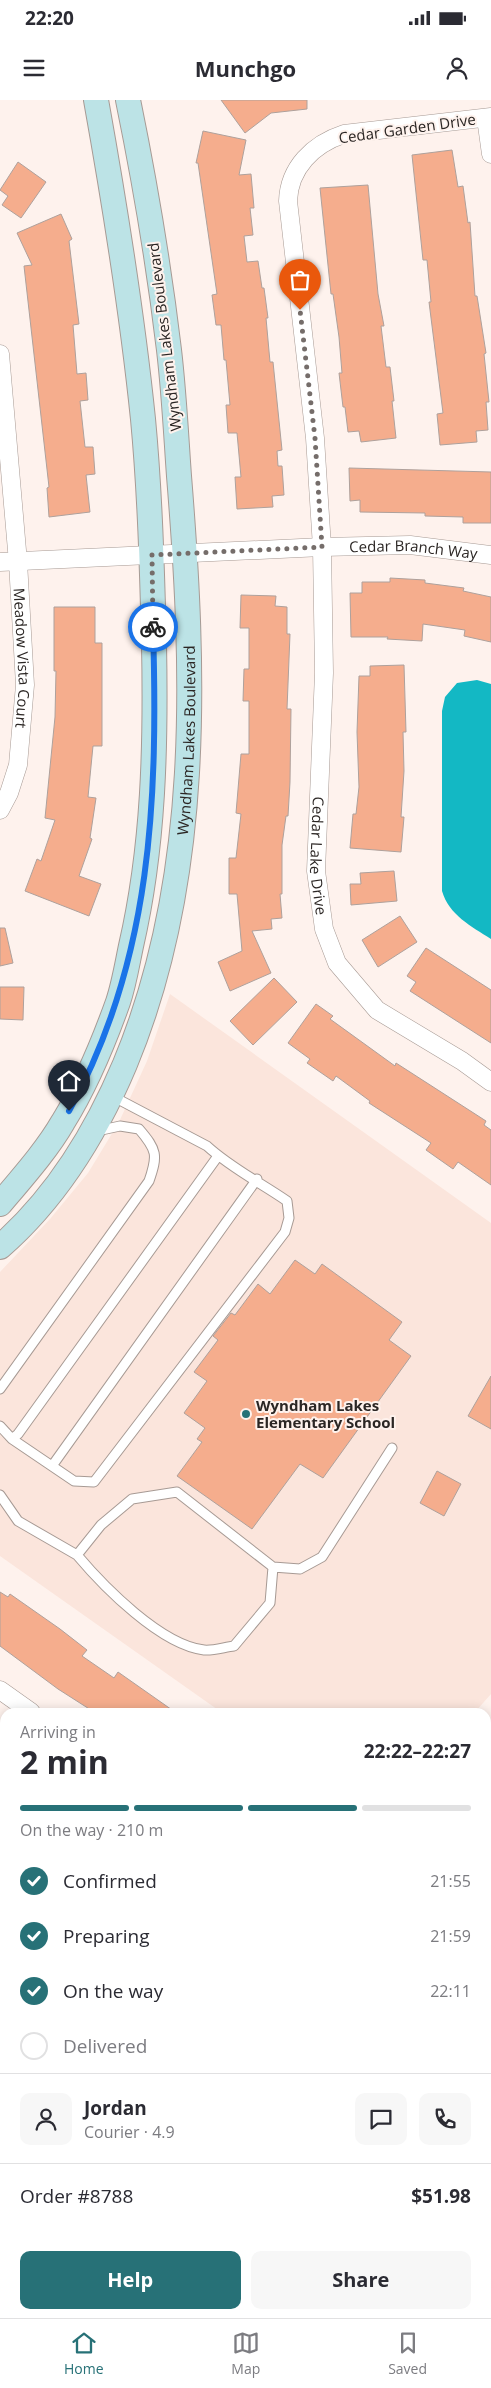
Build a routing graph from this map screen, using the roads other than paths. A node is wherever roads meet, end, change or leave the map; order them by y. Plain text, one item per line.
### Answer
1 (96, 100) edge
2 (128, 100) edge
3 (489, 117) edge
4 (491, 154) edge
5 (0, 354) edge
6 (322, 547) junction
7 (186, 554) junction
8 (152, 555) junction
9 (491, 555) edge
10 (0, 562) edge
11 (18, 562) junction
12 (0, 810) edge
13 (491, 1082) edge
14 (85, 1084) junction
15 (111, 1096) junction
16 (94, 1131) junction
17 (218, 1156) junction
18 (257, 1179) junction
19 (0, 1204) edge
20 (0, 1247) edge
21 (0, 1389) edge
22 (0, 1426) edge
23 (12, 1439) junction
24 (392, 1448) dead end
25 (52, 1466) junction
26 (0, 1495) edge
27 (77, 1555) junction
28 (273, 1567) junction
29 (0, 1690) edge
30 (25, 1708) edge

1 - 8 street, Wyndham Lakes Boulevard
2 - 7 street, Wyndham Lakes Boulevard
3 - 4 street
3 - 6 street, Cedar Garden Drive
5 - 11 street, Meadow Vista Court
6 - 7 street, Cedar Branch Way
6 - 9 street, Cedar Branch Way
6 - 13 street, Cedar Lake Drive
7 - 8 street, Cedar Branch Way
7 - 15 street, Wyndham Lakes Boulevard
8 - 11 street, Cedar Branch Way
8 - 14 street, Wyndham Lakes Boulevard
10 - 11 street, Cedar Branch Way
11 - 12 street, Meadow Vista Court
14 - 15 street
14 - 19 street, Wyndham Lakes Boulevard
15 - 16 street, Wyndham Lakes Boulevard
15 - 17 lane
16 - 20 street, Wyndham Lakes Boulevard
16 - 21 lane
17 - 18 lane
17 - 23 lane
18 - 25 lane
18 - 25 lane
22 - 23 lane
23 - 25 lane
24 - 28 lane
26 - 27 lane
27 - 28 lane
27 - 28 lane
29 - 30 street

